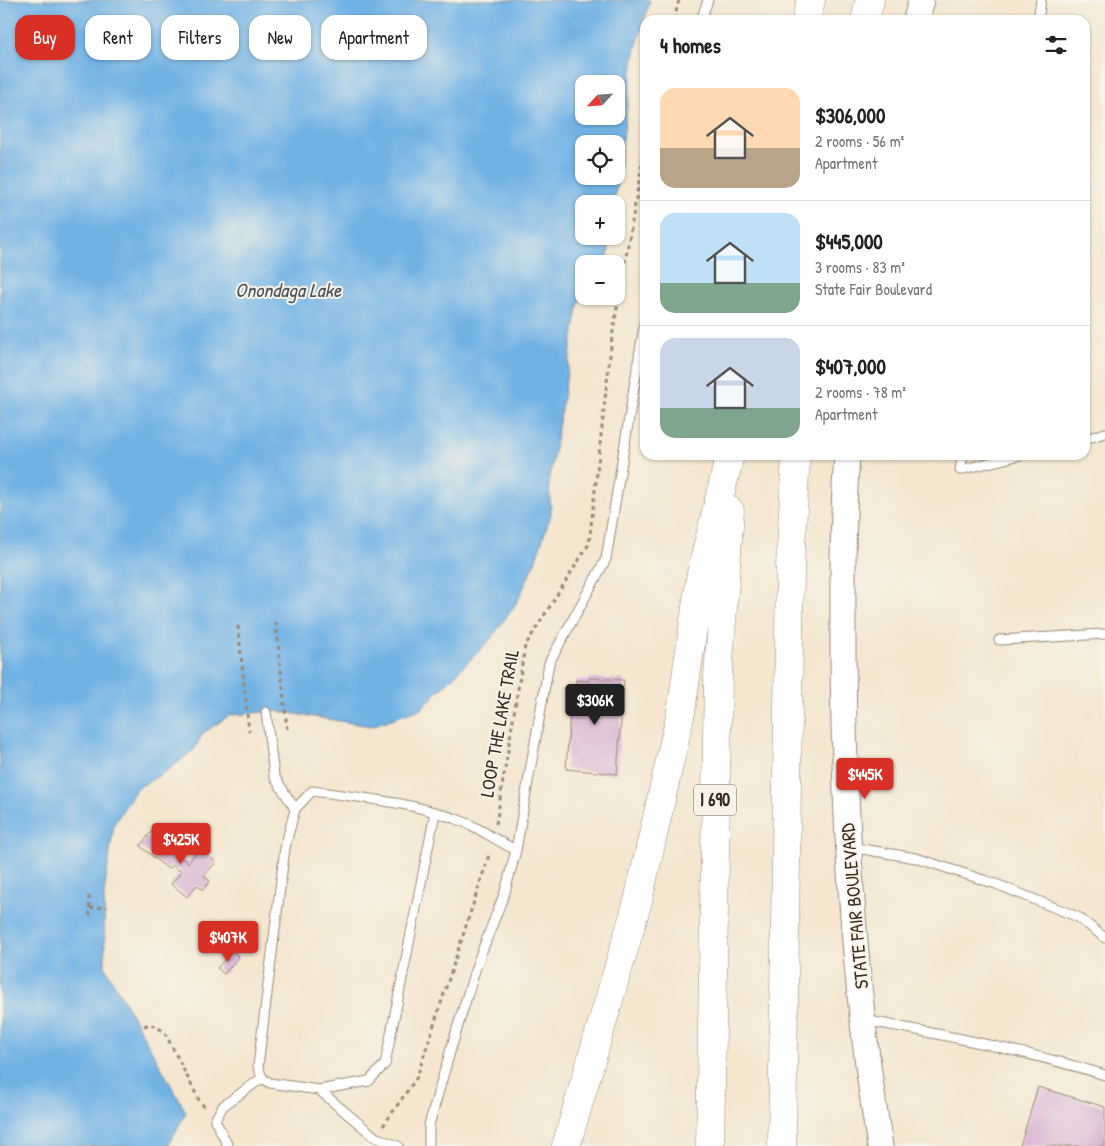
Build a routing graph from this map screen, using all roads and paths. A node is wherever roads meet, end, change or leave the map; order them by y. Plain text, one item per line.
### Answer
1 (679, 0) edge
2 (708, 0) edge
3 (811, 0) edge
4 (870, 0) edge
5 (921, 0) edge
6 (1041, 0) edge
7 (675, 15) edge
8 (703, 15) edge
9 (807, 15) edge
10 (866, 15) edge
11 (917, 15) edge
12 (1039, 15) edge
13 (640, 176) edge
14 (640, 351) edge
15 (1105, 434) edge
16 (1090, 438) edge
17 (729, 460) edge
18 (735, 460) edge
19 (796, 460) edge
20 (847, 460) edge
21 (962, 460) edge
22 (1001, 460) edge
23 (276, 622) dead end
24 (238, 626) dead end
25 (1105, 634) edge
26 (999, 640) dead end
27 (266, 712) dead end
28 (287, 729) dead end
29 (249, 732) dead end
30 (295, 809) junction
31 (435, 813) junction
32 (494, 840) junction
33 (847, 846) junction
34 (516, 850) junction
35 (89, 896) dead end
36 (107, 907) dead end
37 (90, 908) junction
38 (90, 918) dead end
39 (1105, 938) edge
40 (863, 1020) junction
41 (144, 1026) dead end
42 (1105, 1075) edge
43 (262, 1078) junction
44 (319, 1090) junction
45 (215, 1120) junction
46 (375, 1137) junction
47 (228, 1146) edge
48 (398, 1146) edge
49 (430, 1146) edge
50 (566, 1146) edge
51 (710, 1146) edge
52 (782, 1146) edge
53 (880, 1146) edge

1 - 7 path
2 - 8 lane
3 - 9 highway
4 - 10 highway
5 - 11 main road
6 - 12 lane
13 - 32 path, LOOP THE LAKE TRAIL
14 - 34 lane
15 - 16 lane
17 - 50 highway
18 - 51 highway, I 690
19 - 52 highway
20 - 33 main road, STATE FAIR BOULEVARD
21 - 22 lane
23 - 28 path
24 - 29 path
25 - 26 lane
27 - 30 lane
30 - 31 lane
30 - 43 lane
31 - 32 lane
31 - 44 lane
32 - 34 lane
32 - 46 path, LOOP THE LAKE TRAIL
33 - 39 lane
33 - 40 main road, STATE FAIR BOULEVARD
34 - 49 lane
35 - 37 path
36 - 37 path
37 - 38 path
40 - 42 lane
40 - 53 main road, STATE FAIR BOULEVARD
41 - 45 path
43 - 44 lane
43 - 45 lane
44 - 46 lane
45 - 47 lane
46 - 48 lane

